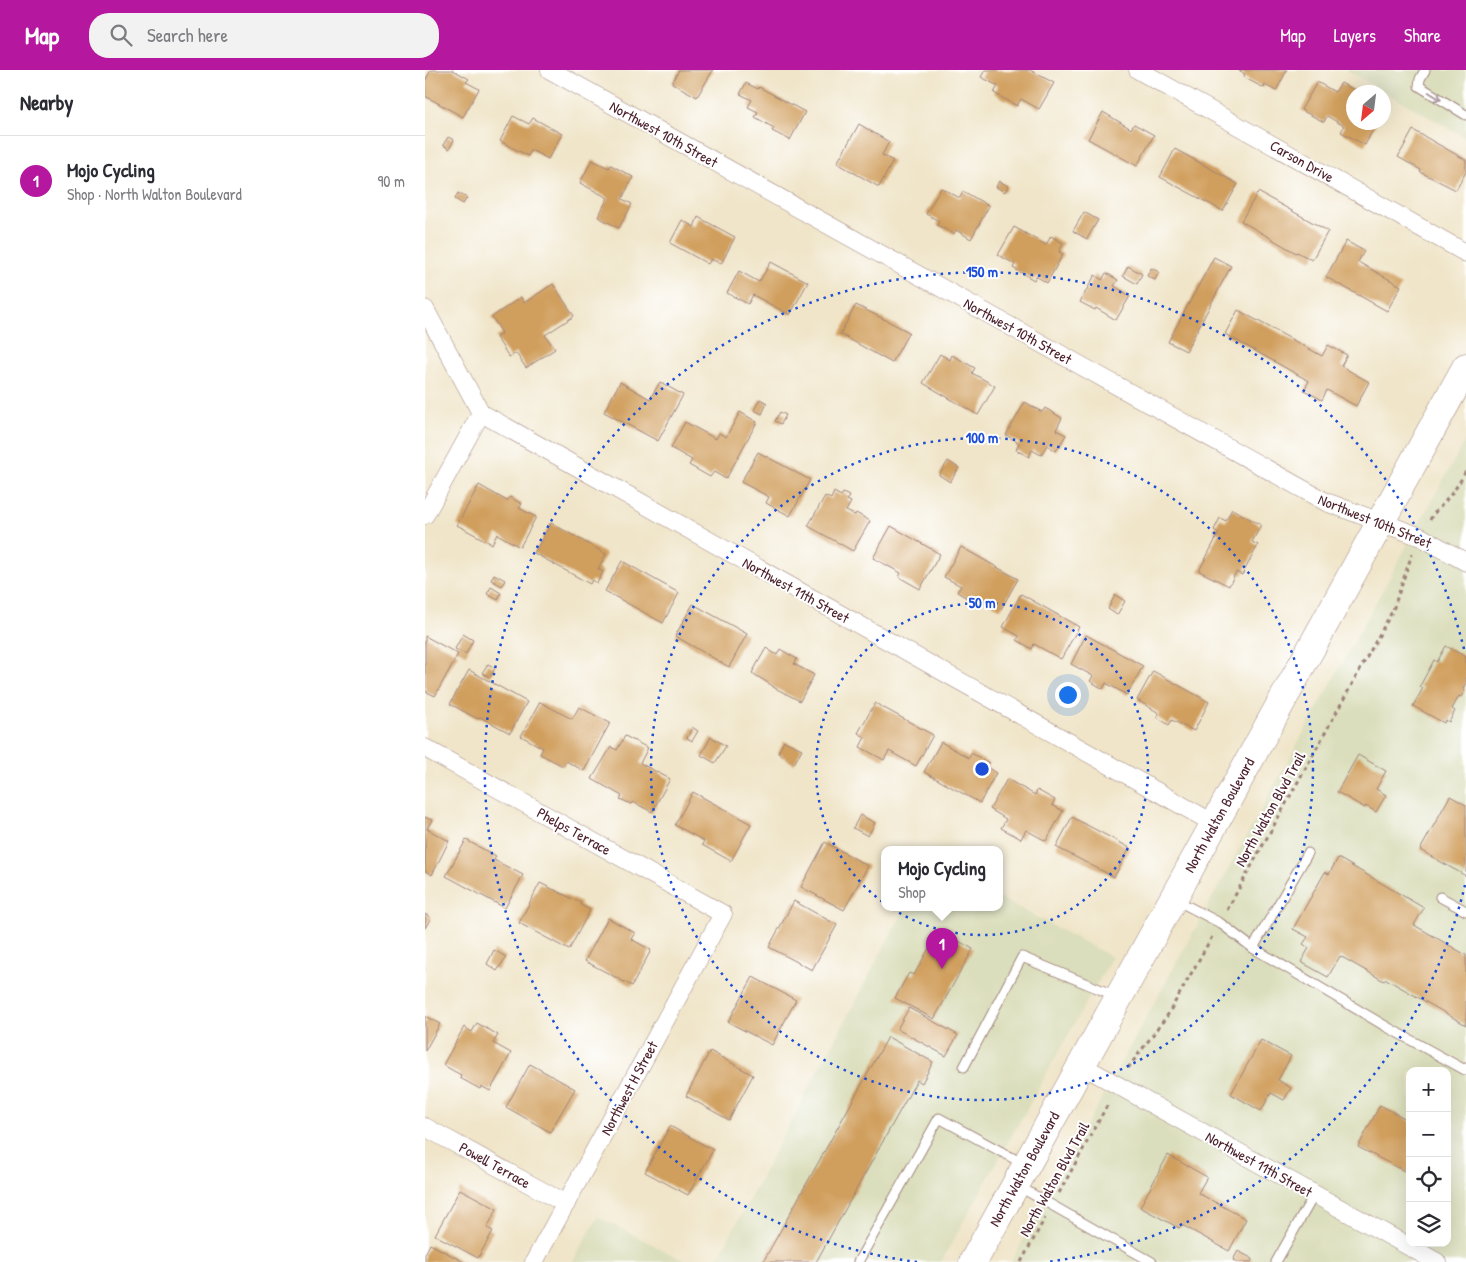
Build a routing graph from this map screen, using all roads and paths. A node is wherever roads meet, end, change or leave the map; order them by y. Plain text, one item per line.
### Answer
1 (550, 70) edge
2 (1138, 70) edge
3 (1425, 70) edge
4 (1466, 115) edge
5 (1466, 253) edge
6 (425, 309) edge
7 (1466, 367) edge
8 (481, 414) junction
9 (1466, 471) edge
10 (1433, 513) dead end
11 (425, 515) edge
12 (1381, 523) junction
13 (1409, 560) dead end
14 (1466, 562) edge
15 (425, 748) edge
16 (1215, 824) junction
17 (1308, 853) dead end
18 (1440, 897) dead end
19 (1173, 898) junction
20 (1466, 911) edge
21 (723, 914) joint
22 (1220, 923) junction
23 (1253, 948) junction
24 (1119, 997) junction
25 (1133, 1060) dead end
26 (1081, 1065) junction
27 (964, 1067) dead end
28 (1466, 1068) edge
29 (1106, 1107) dead end
30 (425, 1126) edge
31 (1021, 1175) junction
32 (1314, 1195) junction
33 (566, 1204) junction
34 (1052, 1204) junction
35 (534, 1262) edge
36 (858, 1262) edge
37 (973, 1262) edge
38 (1021, 1262) edge
39 (1152, 1262) edge
40 (1275, 1262) edge
41 (1437, 1262) edge

1 - 12 street, Northwest 10th Street
2 - 5 street, Carson Drive
3 -> 4 lane
6 - 8 street
7 - 12 main road, North Walton Boulevard
8 - 11 street
8 - 16 street, Northwest 11th Street
9 - 10 path
12 - 14 street, Northwest 10th Street
12 - 16 main road, North Walton Boulevard
13 - 22 path, North Walton Blvd Trail
15 - 21 street, Phelps Terrace
16 - 19 main road, North Walton Boulevard
17 - 23 lane
18 - 20 lane
19 - 22 lane
19 - 24 main road, North Walton Boulevard
21 - 33 street, Northwest H Street
22 - 23 lane
22 - 25 path, North Walton Blvd Trail
23 - 28 lane
24 - 26 main road, North Walton Boulevard
24 - 27 lane
26 - 31 main road, North Walton Boulevard
26 - 32 street, Northwest 11th Street
29 - 34 path, North Walton Blvd Trail
30 - 33 street, Powell Terrace
31 - 34 lane
31 - 36 lane
31 - 37 main road, North Walton Boulevard
32 - 40 lane
32 - 41 street, Northwest 11th Street
33 - 35 street, Northwest H Street
34 - 38 path, North Walton Blvd Trail
34 - 39 lane

